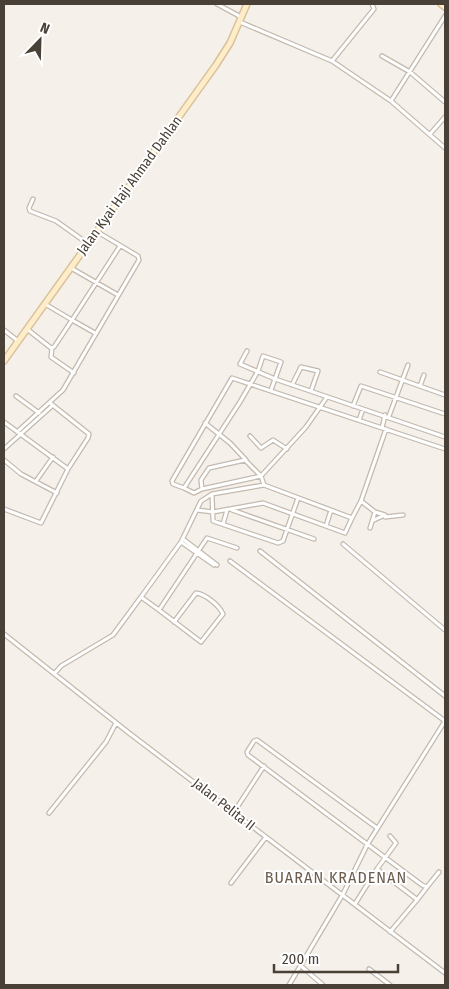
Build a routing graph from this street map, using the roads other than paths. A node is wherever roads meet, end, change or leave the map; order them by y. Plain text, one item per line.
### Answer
1 (217, 4) edge
2 (247, 4) edge
3 (372, 4) edge
4 (441, 4) edge
5 (445, 7) edge
6 (445, 16) edge
7 (241, 20) junction
8 (382, 56) dead end
9 (332, 61) junction
10 (410, 72) junction
11 (390, 101) junction
12 (445, 102) edge
13 (445, 117) edge
14 (430, 134) junction
15 (445, 148) edge
16 (33, 199) dead end
17 (96, 231) junction
18 (87, 243) junction
19 (120, 246) junction
20 (72, 269) junction
21 (96, 283) junction
22 (118, 295) junction
23 (46, 304) junction
24 (72, 320) junction
25 (4, 330) edge
26 (28, 330) junction
27 (95, 333) junction
28 (18, 341) junction
29 (52, 348) junction
30 (247, 351) dead end
31 (4, 361) edge
32 (408, 365) dead end
33 (258, 371) junction
34 (380, 372) dead end
35 (74, 373) junction
36 (424, 375) dead end
37 (275, 379) junction
38 (402, 380) junction
39 (251, 383) junction
40 (292, 385) junction
41 (420, 386) junction
42 (271, 390) junction
43 (311, 390) junction
44 (445, 395) edge
45 (16, 396) dead end
46 (327, 397) junction
47 (396, 398) junction
48 (51, 405) junction
49 (322, 406) junction
50 (353, 406) junction
51 (364, 409) junction
52 (39, 413) junction
53 (445, 414) edge
54 (387, 416) junction
55 (359, 420) junction
56 (4, 422) edge
57 (204, 423) junction
58 (382, 428) junction
59 (386, 429) junction
60 (219, 433) junction
61 (19, 434) junction
62 (250, 436) dead end
63 (445, 437) edge
64 (4, 449) edge
65 (287, 449) junction
66 (445, 449) edge
67 (52, 458) junction
68 (4, 460) edge
69 (246, 460) junction
70 (68, 469) junction
71 (263, 480) junction
72 (36, 482) junction
73 (184, 488) junction
74 (202, 489) junction
75 (58, 493) junction
76 (212, 494) junction
77 (298, 498) junction
78 (361, 501) junction
79 (252, 505) junction
80 (4, 509) edge
81 (198, 510) junction
82 (229, 510) junction
83 (331, 510) junction
84 (214, 512) junction
85 (375, 512) junction
86 (292, 513) junction
87 (248, 515) junction
88 (403, 515) dead end
89 (385, 517) junction
90 (352, 518) junction
91 (374, 520) junction
92 (223, 524) junction
93 (326, 526) junction
94 (370, 528) dead end
95 (287, 530) junction
96 (314, 539) dead end
97 (182, 540) junction
98 (343, 544) dead end
99 (237, 548) dead end
100 (197, 551) junction
101 (260, 551) dead end
102 (230, 562) dead end
103 (216, 565) dead end
104 (141, 597) junction
105 (159, 610) junction
106 (174, 622) junction
107 (445, 630) edge
108 (4, 634) edge
109 (53, 671) junction
110 (445, 696) edge
111 (445, 721) edge
112 (116, 723) junction
113 (264, 766) junction
114 (234, 812) junction
115 (50, 813) dead end
116 (377, 828) junction
117 (390, 836) dead end
118 (266, 837) junction
119 (367, 845) junction
120 (386, 857) junction
121 (377, 869) junction
122 (439, 872) dead end
123 (231, 883) dead end
124 (427, 887) junction
125 (343, 894) junction
126 (417, 900) junction
127 (356, 904) junction
128 (390, 932) junction
129 (300, 967) junction
130 (369, 969) dead end
131 (445, 973) edge
132 (289, 985) edge
133 (323, 985) edge
134 (390, 985) edge

1 - 7 street
2 - 7 street, Jalan Kyai Haji Ahmad Dahlan
3 - 9 street
4 - 5 street
6 - 10 street
7 - 9 street
7 - 17 street, Jalan Kyai Haji Ahmad Dahlan
8 - 10 street
9 - 11 street
10 - 11 street
10 - 12 street
11 - 14 street
13 - 14 street
14 - 15 street
16 - 18 street
17 - 18 street, Jalan Kyai Haji Ahmad Dahlan
17 - 19 street
18 - 20 street, Jalan Kyai Haji Ahmad Dahlan
19 - 21 street
19 - 22 street
20 - 21 street
20 - 23 street, Jalan Kyai Haji Ahmad Dahlan
21 - 22 street
21 - 24 street
22 - 27 street
23 - 24 street
23 - 26 street, Jalan Kyai Haji Ahmad Dahlan
24 - 27 street
24 - 29 street
25 - 28 street
26 - 28 street, Jalan Kyai Haji Ahmad Dahlan
26 - 29 street
27 - 35 street
28 - 31 street, Jalan Kyai Haji Ahmad Dahlan
29 - 35 street
30 - 33 street
32 - 38 street
33 - 37 street
33 - 37 street
33 - 39 street
34 - 38 street
35 - 48 street
36 - 41 street
37 - 40 street
37 - 42 street
38 - 41 street
38 - 47 street
39 - 42 street
39 - 57 street
39 - 60 street
40 - 43 street
40 - 43 street
41 - 44 street
42 - 49 street
43 - 46 street
45 - 52 street
46 - 49 street
46 - 50 street
47 - 50 street
47 - 53 street
47 - 54 street
48 - 52 street
48 - 61 street
48 - 70 street
49 - 55 street
49 - 65 street
50 - 51 street
51 - 54 street
51 - 55 street
52 - 61 street
54 - 58 street
54 - 63 street
55 - 58 street
56 - 61 street
57 - 60 street
57 - 73 street
58 - 59 street
59 - 66 street
59 - 78 street
60 - 69 street
60 - 73 street
61 - 64 street
61 - 67 street
62 - 65 street
65 - 71 street
67 - 70 street
67 - 72 street
68 - 72 street
69 - 71 street
69 - 74 street
70 - 75 street
71 - 74 street
71 - 76 street
71 - 77 street
72 - 75 street
73 - 74 street
75 - 80 street
76 - 81 street
76 - 84 street
77 - 83 street
77 - 86 street
78 - 85 street
78 - 90 street
79 - 82 street
79 - 86 street
79 - 87 street
81 - 84 street
81 - 97 street
82 - 84 street
82 - 87 street
82 - 92 street
83 - 90 street
83 - 93 street
84 - 92 street
85 - 89 street
85 - 91 street
86 - 93 street
86 - 95 street
87 - 95 street
88 - 89 street
89 - 91 street
90 - 93 street
91 - 94 street
92 - 95 street
95 - 96 street
97 - 100 street
97 - 104 street
98 - 107 street
99 - 100 street
100 - 103 street
100 - 105 street
101 - 110 street
102 - 111 street
104 - 105 street
104 - 109 street
105 - 106 street
106 - 106 street
108 - 109 street, Jalan Pelita II
109 - 112 street, Jalan Pelita II
111 - 116 street
112 - 114 street, Jalan Pelita II
112 - 115 street
113 - 114 street
113 - 116 street
113 - 119 street
114 - 118 street, Jalan Pelita II
116 - 119 street
117 - 120 street
118 - 123 street
118 - 125 street, Jalan Pelita II
119 - 120 street
119 - 125 street
120 - 121 street
120 - 124 street
121 - 126 street
121 - 127 street
122 - 124 street
124 - 126 street
125 - 127 street, Jalan Pelita II
125 - 129 street
126 - 128 street
127 - 128 street, Jalan Pelita II
128 - 131 street, Jalan Pelita II
129 - 132 street
129 - 133 street
130 - 134 street

